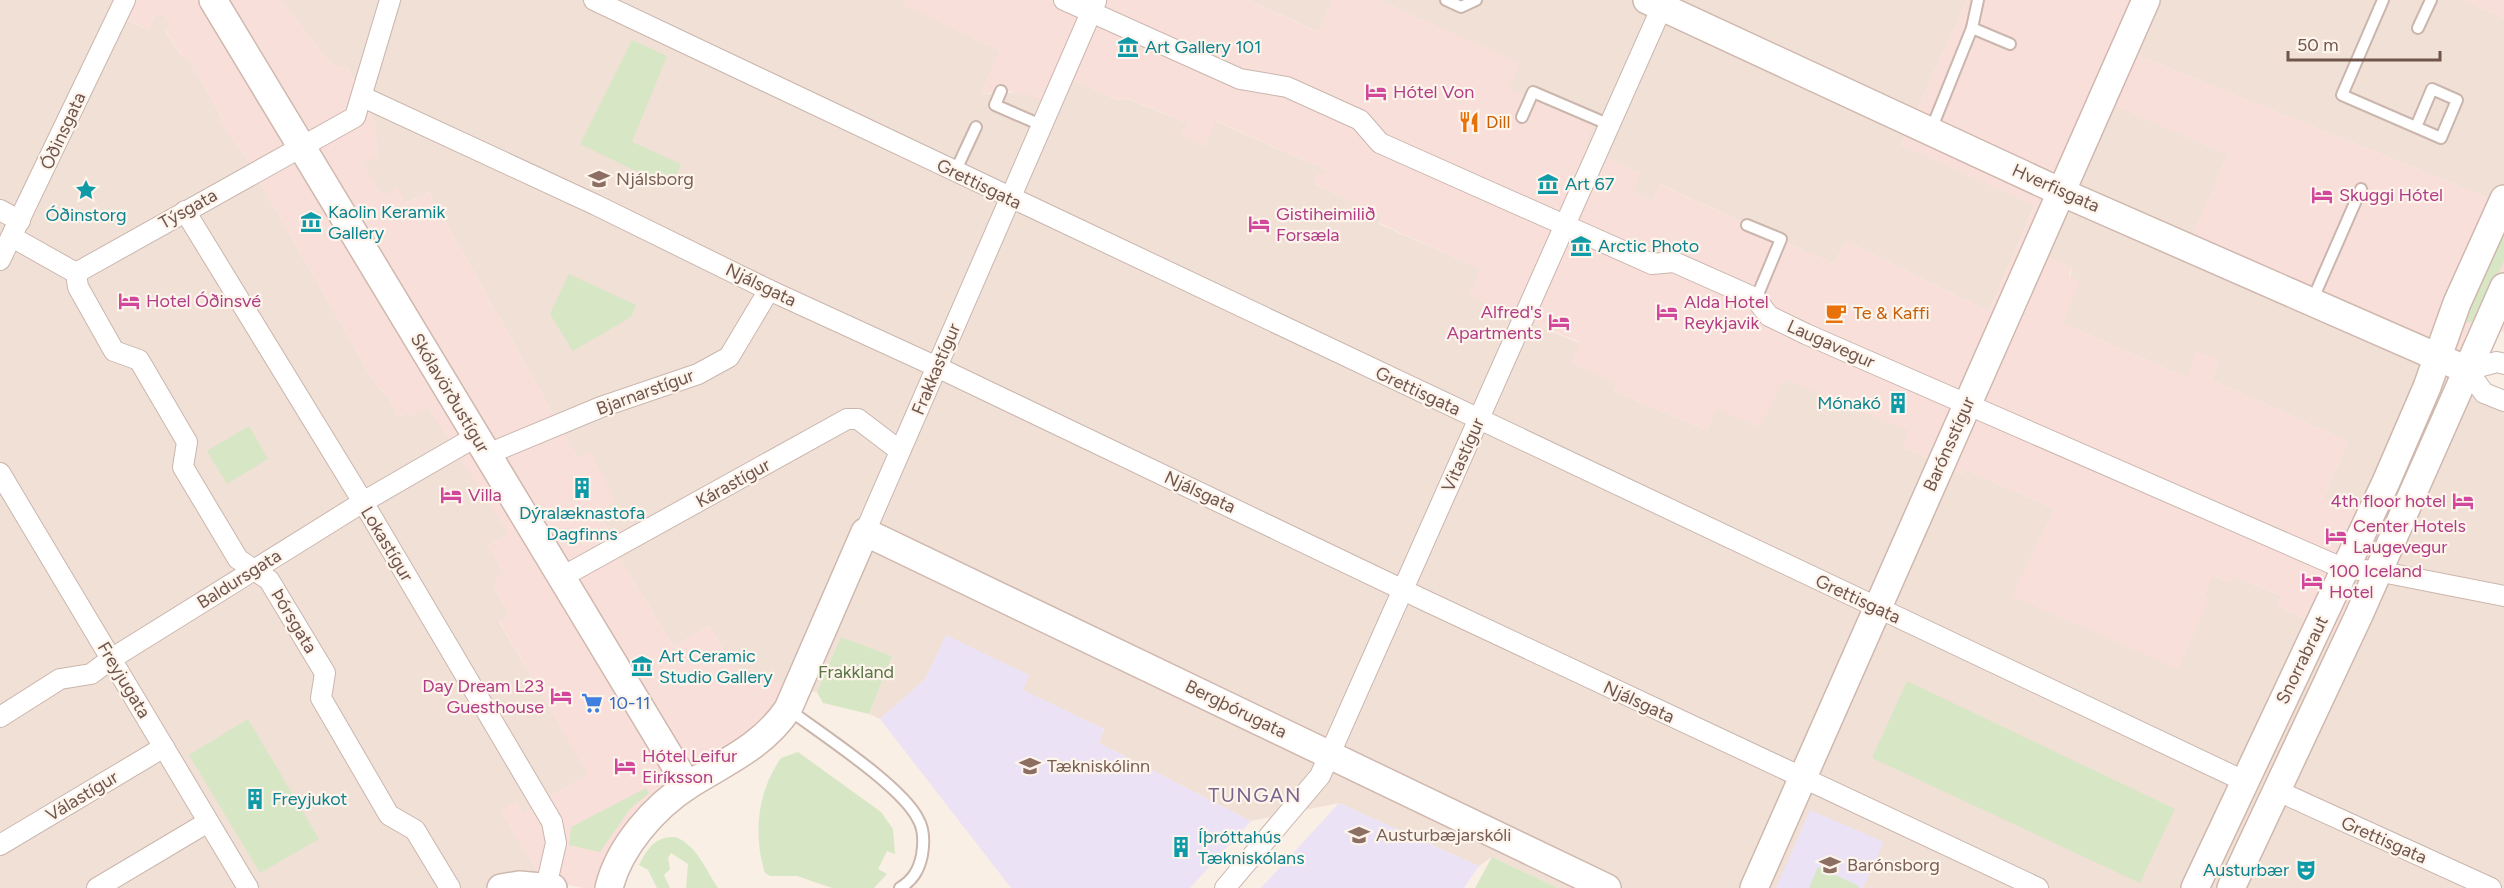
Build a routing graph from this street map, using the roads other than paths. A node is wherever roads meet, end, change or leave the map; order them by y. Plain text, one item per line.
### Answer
1 (125, 0) edge
2 (213, 0) edge
3 (390, 0) edge
4 (594, 0) edge
5 (1064, 0) edge
6 (1446, 0) edge
7 (1476, 0) edge
8 (1978, 0) edge
9 (2146, 0) edge
10 (2383, 0) edge
11 (2431, 0) edge
12 (1658, 2) edge
13 (1093, 6) edge
14 (1972, 28) junction
15 (2418, 28) dead end
16 (2010, 44) dead end
17 (1001, 91) dead end
18 (363, 97) junction
19 (1522, 117) dead end
20 (1041, 125) junction
21 (1610, 125) junction
22 (976, 127) dead end
23 (2416, 127) junction
24 (1931, 130) junction
25 (302, 146) junction
26 (955, 172) junction
27 (2361, 189) dead end
28 (2061, 192) junction
29 (1008, 198) junction
30 (2504, 199) edge
31 (0, 210) edge
32 (185, 211) junction
33 (1566, 225) junction
34 (1747, 225) dead end
35 (16, 229) junction
36 (0, 260) edge
37 (76, 273) junction
38 (2504, 286) edge
39 (770, 290) junction
40 (1756, 299) junction
41 (2312, 302) junction
42 (2438, 358) junction
43 (2504, 364) edge
44 (937, 367) junction
45 (2467, 370) junction
46 (2504, 401) edge
47 (1966, 404) junction
48 (1479, 420) junction
49 (482, 445) junction
50 (900, 451) junction
51 (0, 473) edge
52 (363, 502) junction
53 (865, 532) junction
54 (2346, 569) junction
55 (254, 570) junction
56 (562, 577) junction
57 (2372, 583) junction
58 (1404, 590) junction
59 (2504, 596) edge
60 (1876, 607) junction
61 (111, 659) junction
62 (788, 709) junction
63 (0, 717) edge
64 (164, 747) junction
65 (1331, 755) junction
66 (1802, 778) junction
67 (2244, 781) junction
68 (687, 785) junction
69 (2278, 791) junction
70 (208, 822) junction
71 (0, 845) edge
72 (550, 887) edge
73 (97, 888) edge
74 (248, 888) edge
75 (450, 888) edge
76 (501, 888) edge
77 (609, 888) edge
78 (900, 888) edge
79 (1225, 888) edge
80 (1607, 888) edge
81 (1754, 888) edge
82 (2038, 888) edge
83 (2195, 888) edge
84 (2231, 888) edge
85 (2491, 888) edge

1 - 35 street, Óðinsgata
2 - 25 street, Skólavörðustígur
3 - 18 street, Týsgata
4 - 26 street, Grettisgata
5 - 13 street, Laugavegur
6 - 7 lane
8 - 14 lane
9 - 28 street, Barónsstígur
10 - 23 lane
11 - 15 lane
12 - 21 street, Vitastígur
12 - 24 street, Hverfisgata
13 - 20 street, Frakkastígur
13 - 33 street, Laugavegur
14 - 16 lane
14 - 24 lane
17 - 20 lane
18 - 25 street, Týsgata
18 - 39 street, Njálsgata
19 - 21 lane
20 - 29 street, Frakkastígur
21 - 33 street, Vitastígur
22 - 26 lane
23 - 23 lane
24 - 28 street, Hverfisgata
25 - 32 street, Týsgata
25 - 49 street, Skólavörðustígur
26 - 29 street, Grettisgata
27 - 41 lane
28 - 41 street, Hverfisgata
28 - 47 street, Barónsstígur
29 - 44 street, Frakkastígur
29 - 48 street, Grettisgata
30 - 42 street, Snorrabraut
31 - 35 street
32 - 37 street, Týsgata
32 - 52 street, Lokastígur
33 - 40 street, Laugavegur
33 - 48 street, Vitastígur
34 - 40 lane
35 - 36 street, Óðinsgata
35 - 37 street
37 - 55 street, Þórsgata
38 - 45 street, Snorrabraut
39 - 44 street, Njálsgata
39 - 49 street, Bjarnarstígur
40 - 47 street, Laugavegur
41 - 42 street, Hverfisgata
42 - 45 street, Hverfisgata
42 - 54 street, Snorrabraut
43 - 45 street
44 - 50 street, Frakkastígur
44 - 58 street, Njálsgata
45 - 46 street, Hverfisgata
45 - 57 street, Snorrabraut
47 - 54 street, Laugavegur
47 - 60 street, Barónsstígur
48 - 58 street, Vitastígur
48 - 60 street, Grettisgata
49 - 52 street, Baldursgata
49 - 56 street, Skólavörðustígur
50 - 53 street, Frakkastígur
50 - 56 street, Kárastígur
51 - 61 street, Freyjugata
52 - 55 street, Baldursgata
52 - 72 street, Lokastígur
53 - 62 street, Frakkastígur
53 - 65 street, Bergþórugata
54 - 57 street, Laugavegur
54 - 67 street, Snorrabraut
55 - 61 street, Baldursgata
55 - 75 street, Þórsgata
56 - 68 street, Skólavörðustígur
57 - 59 street
57 - 69 street, Snorrabraut
58 - 65 street, Vitastígur
58 - 66 street, Njálsgata
60 - 66 street, Barónsstígur
60 - 67 street, Grettisgata
61 - 63 street, Baldursgata
61 - 64 street, Freyjugata
62 - 68 street, Frakkastígur
62 - 78 lane
64 - 70 street, Freyjugata
64 - 71 street, Válastígur
65 - 79 street, Vitastígur
65 - 80 street, Bergþórugata
66 - 81 street, Barónsstígur
66 - 82 street, Njálsgata
67 - 83 street, Snorrabraut
68 - 77 street
69 - 84 street, Snorrabraut
69 - 85 street, Grettisgata
70 - 73 street
70 - 74 street, Freyjugata
72 - 76 street

